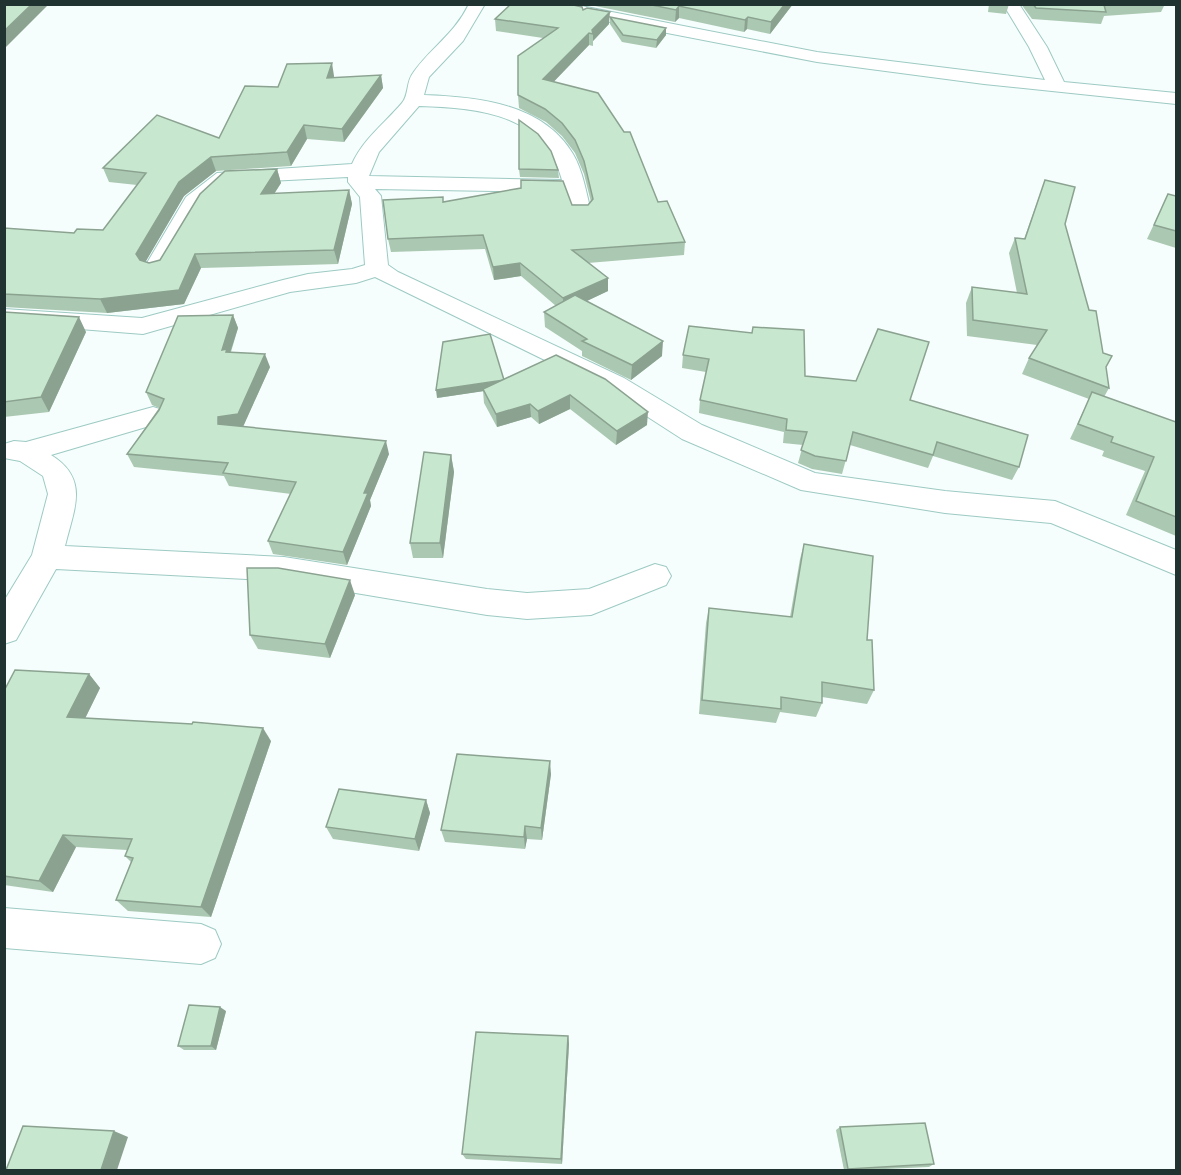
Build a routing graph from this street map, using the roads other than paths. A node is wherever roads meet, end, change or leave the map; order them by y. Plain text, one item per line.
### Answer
1 (477, 4) edge
2 (543, 4) edge
3 (1011, 4) edge
4 (1058, 87) junction
5 (1176, 99) edge
6 (414, 100) junction
7 (358, 176) junction
8 (574, 186) junction
9 (580, 211) edge
10 (156, 268) edge
11 (377, 268) junction
12 (4, 316) edge
13 (153, 416) edge
14 (15, 451) edge
15 (47, 557) junction
16 (1176, 563) edge
17 (655, 576) dead end
18 (4, 631) edge
19 (4, 928) edge
20 (201, 944) dead end

1 - 6 street
2 - 4 street
3 - 4 street
4 - 5 street
6 - 7 street
6 - 8 street
7 - 8 street
7 - 10 street
7 - 11 street
8 - 9 street
11 - 12 street
11 - 16 street
13 - 14 street
14 - 15 street
15 - 17 street
15 - 18 street
19 - 20 street

